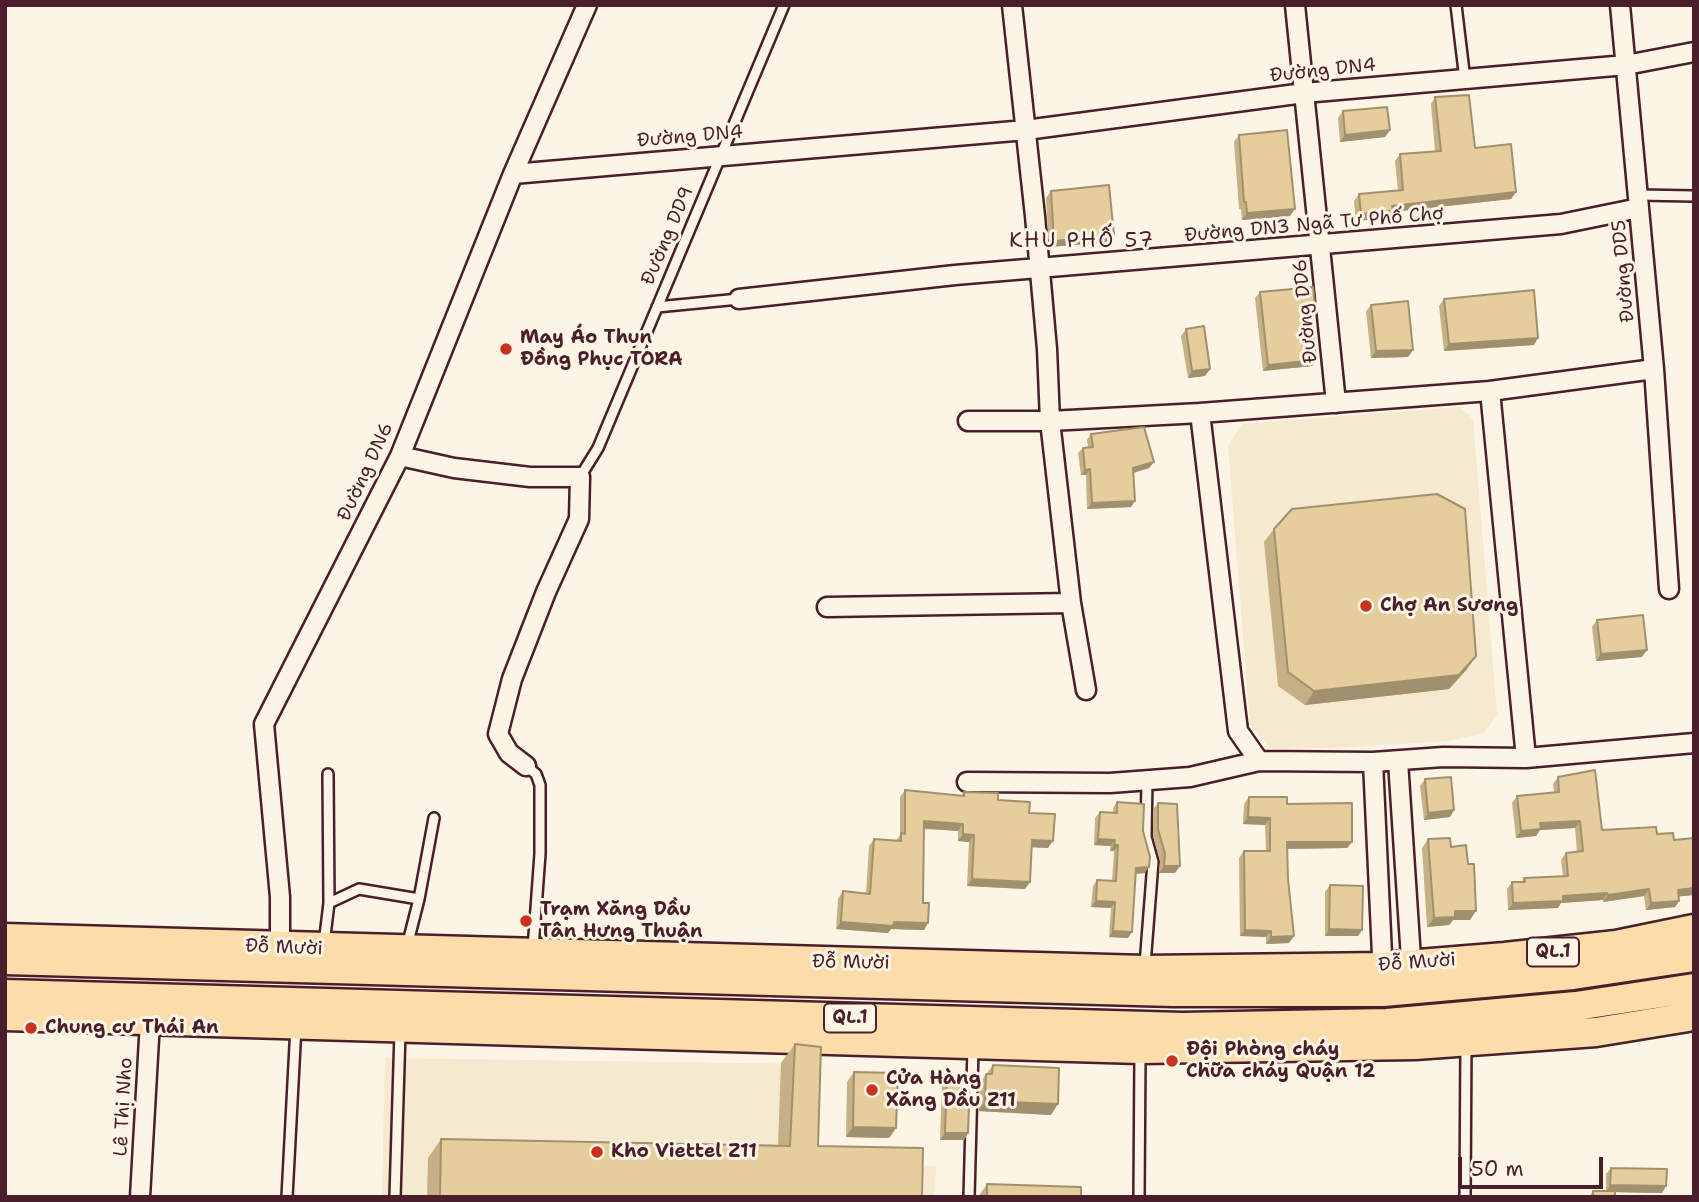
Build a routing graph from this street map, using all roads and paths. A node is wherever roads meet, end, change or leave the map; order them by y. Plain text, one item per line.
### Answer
1 (587, 5) edge
2 (784, 5) edge
3 (1012, 5) edge
4 (1295, 5) edge
5 (1456, 5) edge
6 (1620, 5) edge
7 (1694, 52) edge
8 (1626, 65) junction
9 (1465, 80) junction
10 (1304, 93) junction
11 (1026, 130) junction
12 (720, 156) junction
13 (513, 174) junction
14 (1694, 196) edge
15 (1638, 202) junction
16 (1320, 245) junction
17 (1040, 269) junction
18 (738, 299) joint
19 (657, 307) junction
20 (1654, 369) junction
21 (1490, 391) junction
22 (1336, 403) junction
23 (1200, 413) junction
24 (968, 421) dead end
25 (1050, 421) junction
26 (400, 456) junction
27 (579, 477) junction
28 (1669, 589) dead end
29 (1071, 603) junction
30 (827, 607) dead end
31 (1086, 690) dead end
32 (1694, 743) edge
33 (1526, 758) junction
34 (1259, 761) junction
35 (1398, 761) junction
36 (1373, 762) junction
37 (526, 766) joint
38 (328, 774) dead end
39 (1147, 780) junction
40 (967, 782) dead end
41 (434, 818) dead end
42 (419, 899) junction
43 (329, 903) junction
44 (1694, 929) edge
45 (5, 938) edge
46 (325, 949) junction
47 (407, 951) junction
48 (533, 954) junction
49 (1694, 957) edge
50 (279, 958) junction
51 (5, 960) edge
52 (1145, 970) junction
53 (1412, 977) junction
54 (1383, 979) junction
55 (1694, 988) edge
56 (5, 994) edge
57 (151, 1010) junction
58 (5, 1016) edge
59 (1694, 1016) edge
60 (296, 1025) junction
61 (401, 1027) junction
62 (1466, 1041) junction
63 (973, 1045) junction
64 (1140, 1049) junction
65 (140, 1197) edge
66 (287, 1197) edge
67 (395, 1197) edge
68 (970, 1197) edge
69 (1139, 1197) edge
70 (1465, 1197) edge

1 - 13 street, Đường DN6
2 - 12 lane, Đường DD9
3 - 11 street
4 - 10 street, Đường DD6
5 - 9 lane
6 - 8 street, Đường DD5
7 - 8 street, Đường DN4
8 - 9 street, Đường DN4
8 - 15 street, Đường DD5
9 - 10 street, Đường DN4
10 - 11 street, Đường DN4
10 - 16 street, Đường DD6
11 - 12 street, Đường DN4
11 - 17 street
12 - 13 street, Đường DN4
12 - 19 lane, Đường DD9
13 - 26 street, Đường DN6
14 - 15 lane
15 - 16 street, Đường DN3 Ngã Tư Phố Chợ
15 - 20 street, Đường DD5
16 - 17 street, Đường DN3 Ngã Tư Phố Chợ
16 - 22 street, Đường DD6
17 - 18 street, Đường DN3 Ngã Tư Phố Chợ
17 - 25 street
18 - 19 lane, Đường DN3 Ngã Tư Phố Chợ
19 - 27 lane, Đường DD9
20 - 21 street
20 - 28 street, Đường DD5
21 - 22 street
21 - 33 street
22 - 23 street
23 - 25 street
23 - 34 street
24 - 25 street
25 - 29 street
26 - 27 street
26 - 50 street, Đường DN6
27 - 37 street
29 - 30 street
29 - 31 street
32 - 33 street
33 - 35 street
34 - 36 street
34 - 39 street
35 - 36 street
35 - 53 street
36 - 54 street
37 - 48 lane
38 - 43 lane
39 - 40 street
39 - 52 lane
41 - 42 lane
42 - 43 lane
42 - 47 lane
43 - 46 lane
44 - 53 highway, Đỗ Mười / QL.1
45 - 50 highway, Đỗ Mười / QL.1
46 - 47 highway, Đỗ Mười / QL.1
46 - 50 highway, Đỗ Mười / QL.1
47 - 48 highway, Đỗ Mười / QL.1
48 - 52 highway, Đỗ Mười / QL.1
49 - 53 highway, Đỗ Mười / QL.1
50 - 51 highway, Đỗ Mười / QL.1
50 - 54 highway, Đỗ Mười / QL.1
52 - 54 highway, Đỗ Mười / QL.1
53 - 54 highway, Đỗ Mười / QL.1
55 - 57 highway, QL.1
56 - 57 highway, QL.1
57 - 58 highway, QL.1
57 - 60 highway, QL.1
57 - 65 street, Lê Thị Nho
59 - 62 highway, QL.1
60 - 61 highway, QL.1
60 - 66 lane
61 - 63 highway, QL.1
61 - 67 lane
62 - 64 highway, QL.1
62 - 70 lane
63 - 64 highway, QL.1
63 - 68 lane
64 - 69 lane

